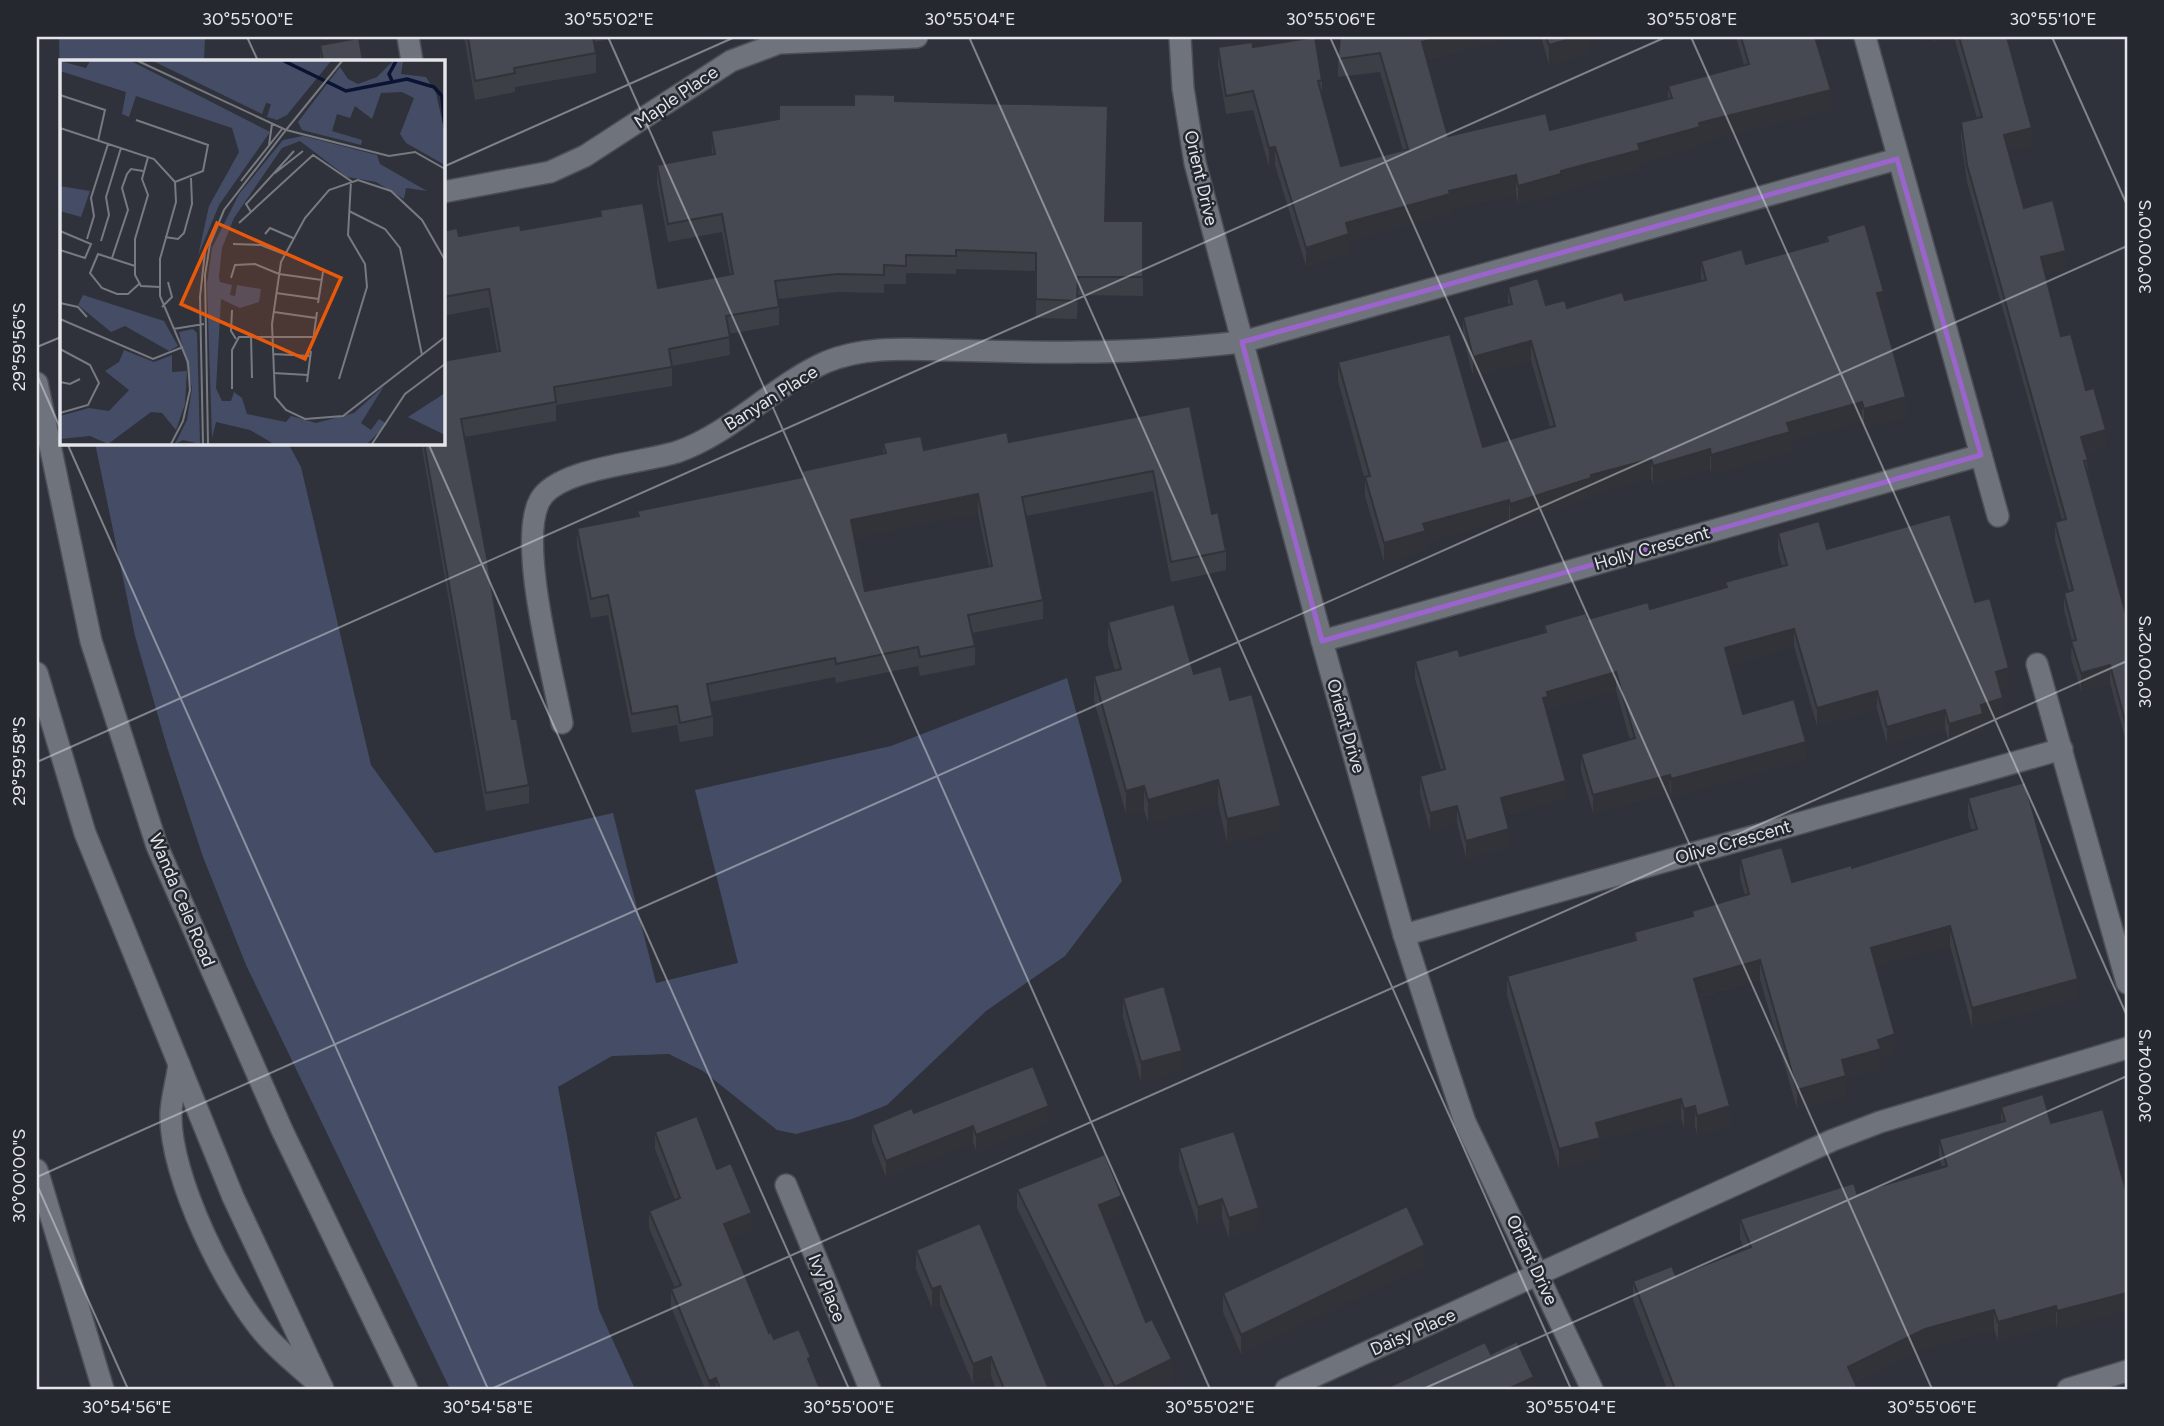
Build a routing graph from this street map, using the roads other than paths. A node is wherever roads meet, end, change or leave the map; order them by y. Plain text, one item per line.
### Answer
1 (408, 37) edge
2 (917, 37) edge
3 (1180, 37) edge
4 (1866, 37) edge
5 (412, 60) edge
6 (1897, 159) junction
7 (444, 192) edge
8 (1242, 342) junction
9 (37, 383) edge
10 (1981, 455) junction
11 (1998, 516) dead end
12 (1322, 641) junction
13 (2038, 664) dead end
14 (37, 673) edge
15 (562, 723) dead end
16 (2062, 749) junction
17 (1404, 935) junction
18 (2127, 983) edge
19 (2127, 1048) edge
20 (179, 1064) junction
21 (37, 1170) edge
22 (786, 1185) dead end
23 (1539, 1275) junction
24 (2127, 1371) edge
25 (322, 1388) edge
26 (103, 1389) edge
27 (407, 1389) edge
28 (870, 1389) edge
29 (1286, 1389) edge
30 (1592, 1389) edge
31 (2068, 1389) edge

1 - 5 street
2 - 7 street, Maple Place
3 - 8 street, Orient Drive
4 - 6 street
6 - 8 street
6 - 10 street
8 - 12 street, Orient Drive
8 - 15 street, Banyan Place
9 - 27 street, Wanda Cele Road
10 - 11 street
10 - 12 street, Holly Crescent
12 - 17 street, Orient Drive
13 - 16 street
14 - 20 street
16 - 17 street, Olive Crescent
16 - 18 street
17 - 23 street, Orient Drive
19 - 23 street
20 - 25 street
20 - 25 street
21 - 26 street
22 - 28 street, Ivy Place
23 - 29 street, Daisy Place
23 - 30 street, Orient Drive
24 - 31 street

